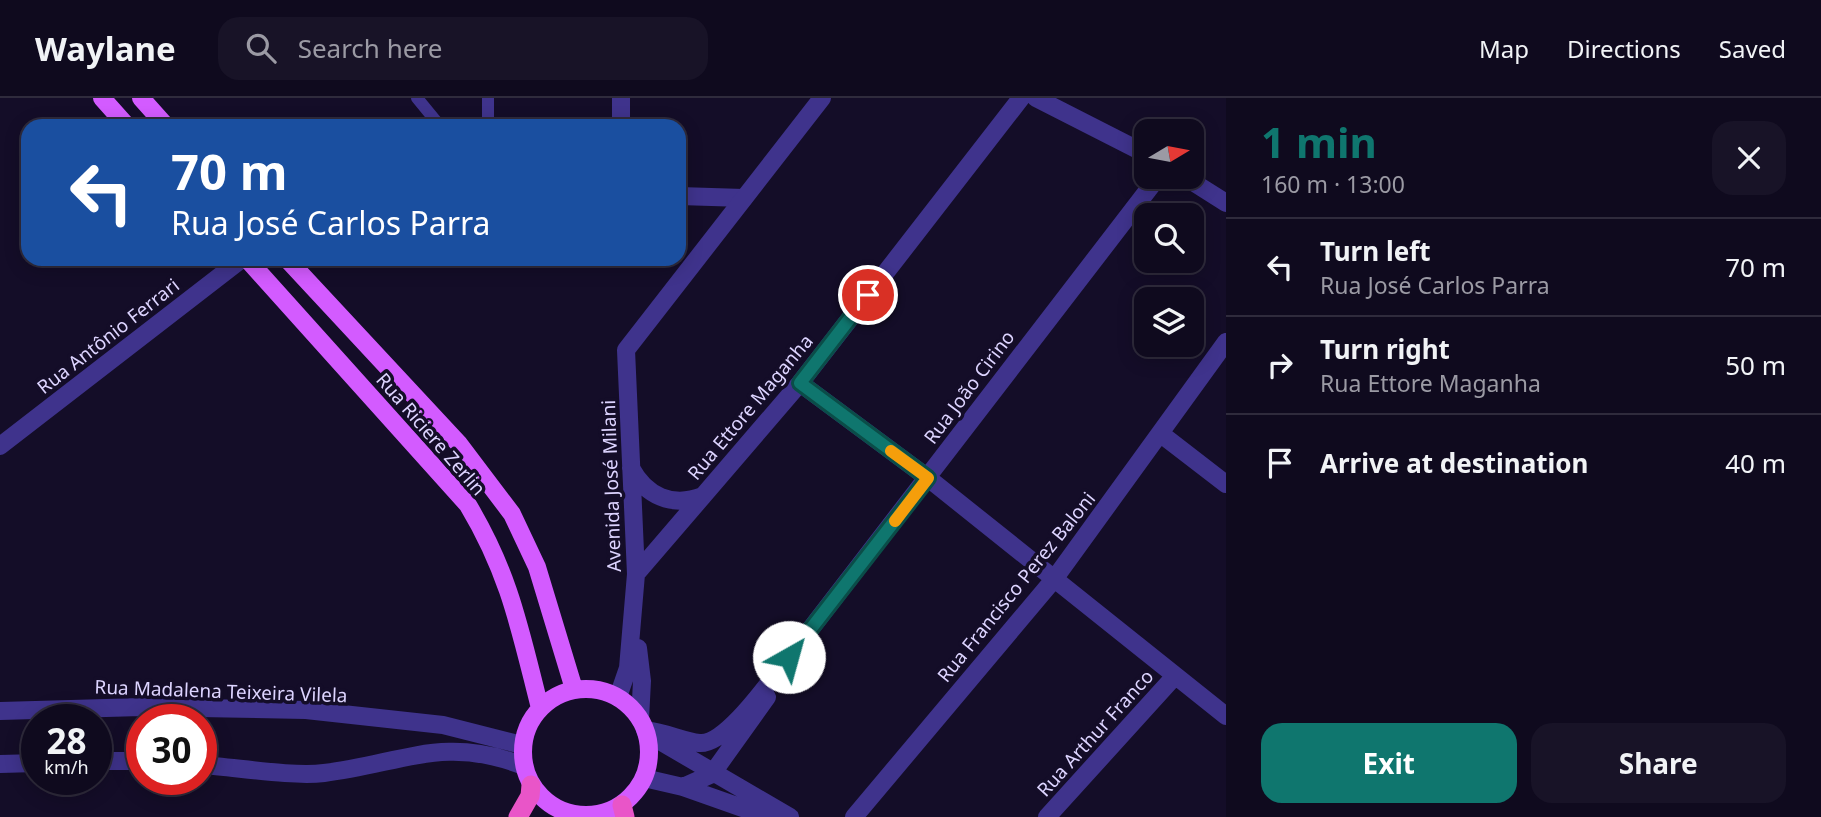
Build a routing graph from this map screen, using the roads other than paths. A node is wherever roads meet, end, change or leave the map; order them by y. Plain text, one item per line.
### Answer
1 (102, 98) edge
2 (141, 98) edge
3 (417, 98) edge
4 (488, 98) edge
5 (621, 98) edge
6 (822, 98) edge
7 (1021, 98) edge
8 (1036, 98) edge
9 (121, 119) edge
10 (160, 119) edge
11 (434, 119) edge
12 (488, 119) edge
13 (621, 119) edge
14 (1134, 148) edge
15 (1149, 189) edge
16 (1204, 189) edge
17 (686, 196) edge
18 (744, 198) junction
19 (1226, 203) edge
20 (235, 266) edge
21 (250, 266) edge
22 (293, 266) edge
23 (1226, 342) edge
24 (800, 383) junction
25 (1161, 434) junction
26 (3, 438) edge
27 (631, 467) junction
28 (928, 478) junction
29 (1226, 484) edge
30 (703, 496) junction
31 (636, 574) junction
32 (1055, 578) junction
33 (634, 620) junction
34 (789, 657) junction
35 (1174, 677) junction
36 (574, 689) junction
37 (618, 697) junction
38 (540, 708) junction
39 (0, 711) edge
40 (1226, 716) edge
41 (644, 727) junction
42 (522, 745) junction
43 (21, 763) edge
44 (0, 764) edge
45 (217, 766) edge
46 (524, 766) junction
47 (712, 774) junction
48 (644, 778) junction
49 (531, 785) junction
50 (683, 788) junction
51 (623, 811) edge
52 (518, 817) edge
53 (768, 817) edge
54 (790, 817) edge
55 (854, 817) edge
56 (1047, 817) edge

1 - 9 main road
2 - 10 main road
3 - 11 lane
4 - 12 lane
5 - 13 street
6 - 18 street
7 - 24 street, Rua Ettore Maganha
8 - 14 street
15 - 28 street, Rua João Cirino
16 - 19 street
17 - 18 street
18 - 27 street, Avenida José Milani
20 - 26 street, Rua Antônio Ferrari
21 - 38 main road, Rua Riciere Zerlin
22 - 36 main road, Rua Riciere Zerlin
23 - 25 street, Rua Francisco Perez Baloni
24 - 28 street
24 - 30 street, Rua Ettore Maganha
25 - 29 street
25 - 32 street, Rua Francisco Perez Baloni
27 - 30 street
27 - 31 street, Avenida José Milani
28 - 32 street
28 - 34 street, Rua João Cirino
30 - 31 street, Rua Ettore Maganha
31 - 33 street, Avenida José Milani
32 - 35 street
32 - 55 street, Rua Francisco Perez Baloni
33 - 37 street, Avenida José Milani
33 - 41 street, Avenida José Milani
34 - 41 street
34 - 47 street
35 - 40 street
35 - 56 street, Rua Arthur Franco
36 - 37 main road
36 - 38 main road
37 - 41 main road
38 - 42 main road
39 - 42 street, Rua Madalena Teixeira Vilela
41 - 47 street
41 - 48 main road
42 - 46 main road
43 - 44 street
45 - 46 street
46 - 49 main road
47 - 50 street
47 - 54 street
48 - 50 street
48 - 51 main road
49 - 51 main road
49 - 52 highway
50 - 53 street

